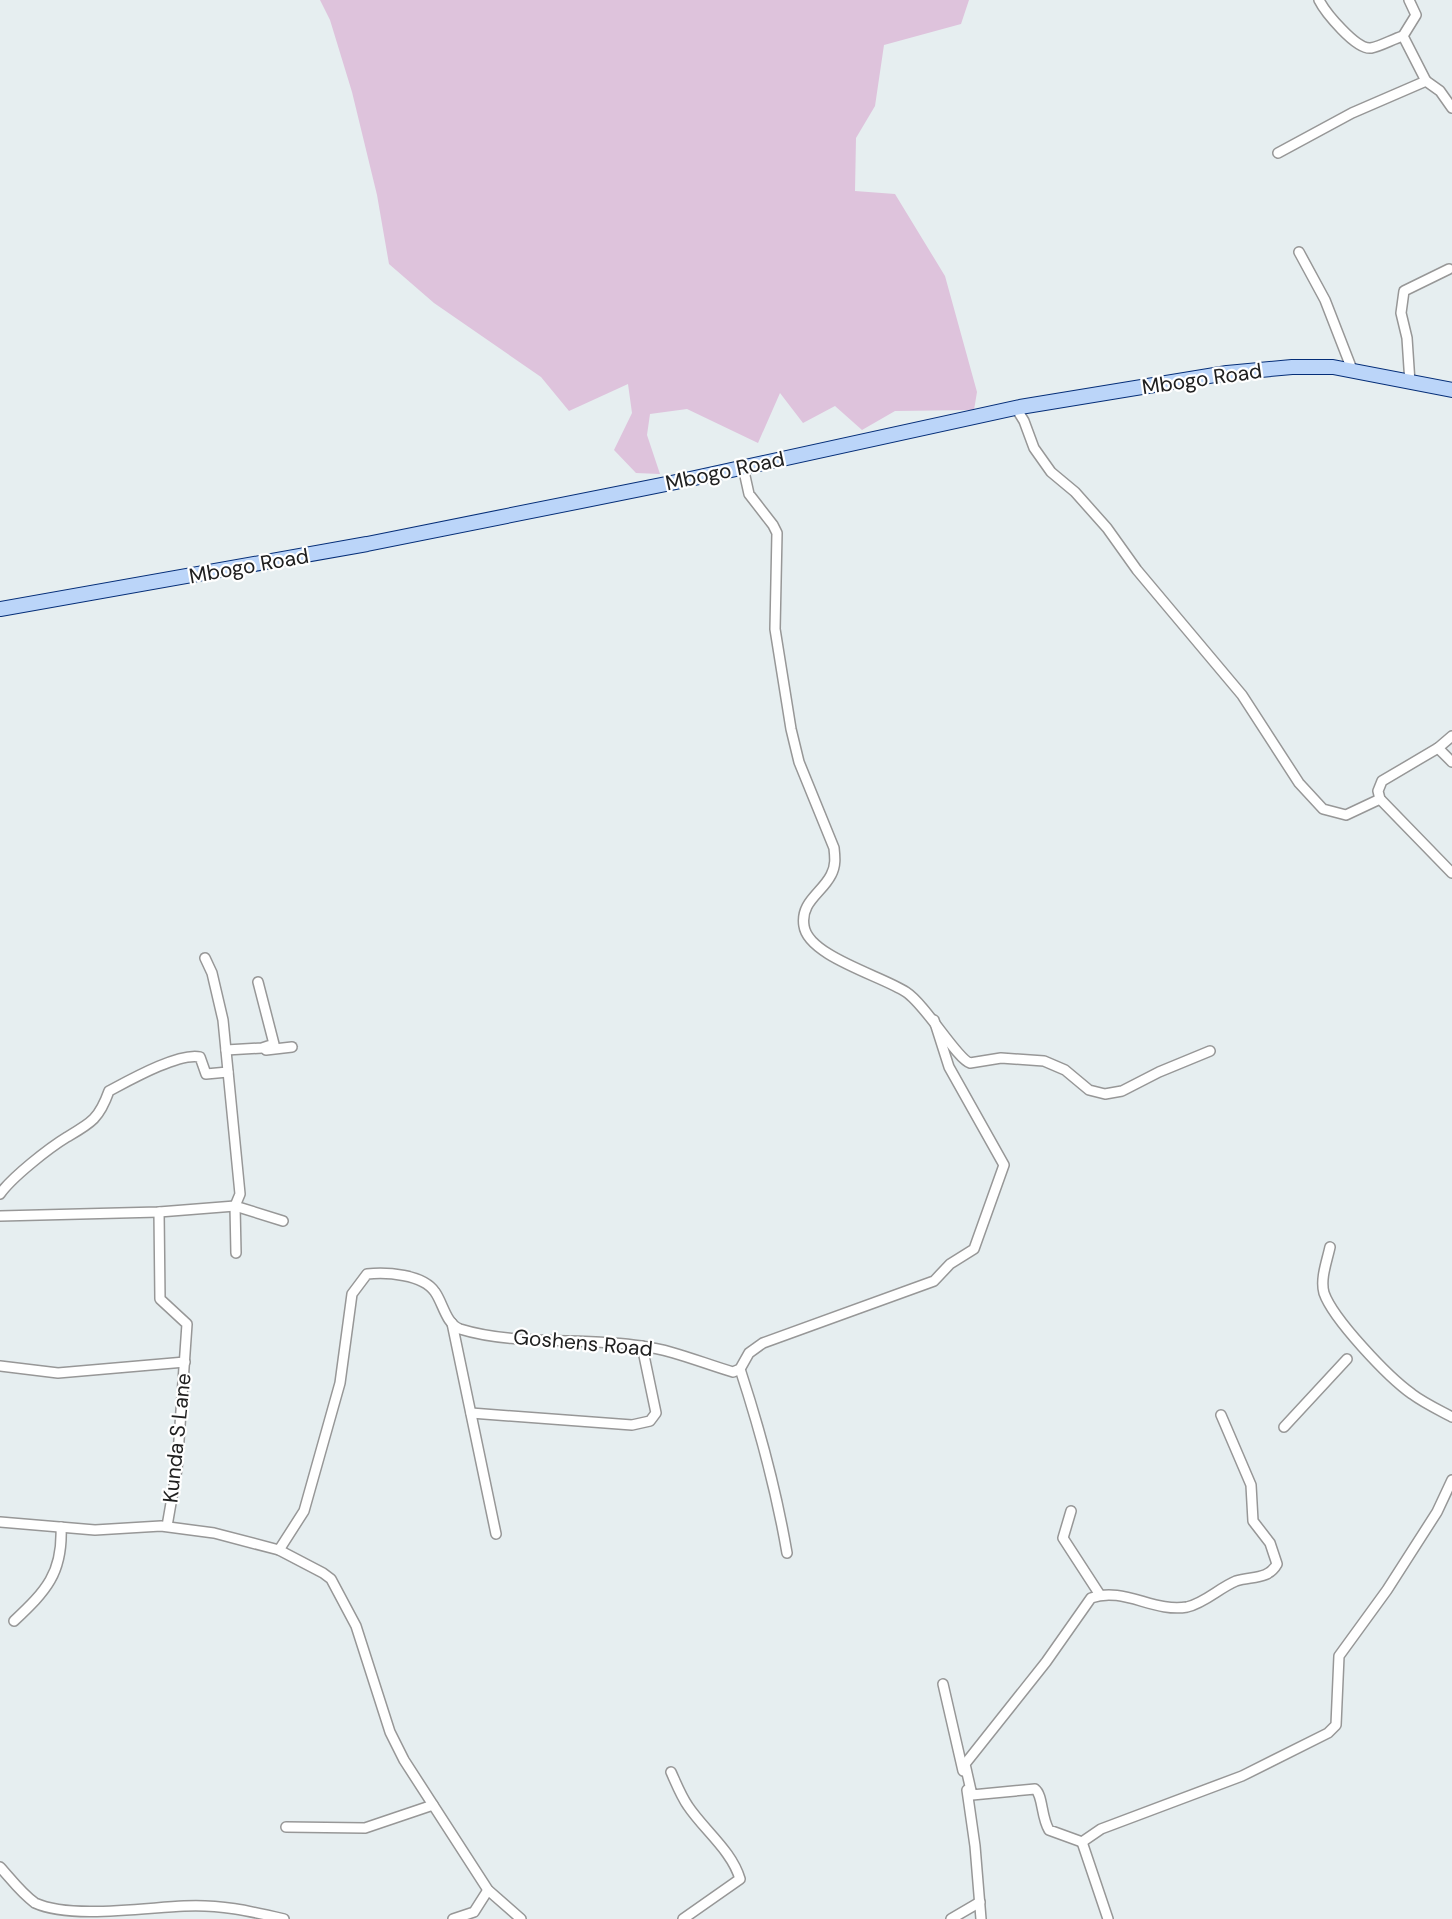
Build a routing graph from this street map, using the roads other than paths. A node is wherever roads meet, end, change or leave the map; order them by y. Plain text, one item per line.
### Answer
1 (1319, 0) edge
2 (1409, 0) edge
3 (1402, 36) junction
4 (1426, 81) junction
5 (1452, 108) edge
6 (1278, 153) dead end
7 (1299, 252) dead end
8 (1449, 269) dead end
9 (1353, 372) junction
10 (1410, 383) junction
11 (1452, 390) edge
12 (1016, 408) junction
13 (743, 467) junction
14 (0, 609) edge
15 (1452, 736) edge
16 (1438, 748) junction
17 (1452, 762) edge
18 (1380, 799) junction
19 (1452, 873) edge
20 (205, 958) dead end
21 (258, 982) dead end
22 (934, 1020) junction
23 (292, 1047) dead end
24 (226, 1050) junction
25 (1210, 1050) dead end
26 (227, 1062) junction
27 (228, 1072) junction
28 (0, 1194) edge
29 (235, 1206) junction
30 (159, 1212) junction
31 (0, 1216) edge
32 (283, 1221) dead end
33 (1330, 1247) dead end
34 (236, 1253) dead end
35 (452, 1323) junction
36 (642, 1346) junction
37 (1347, 1359) dead end
38 (185, 1362) junction
39 (0, 1365) edge
40 (740, 1369) junction
41 (471, 1413) junction
42 (1221, 1414) dead end
43 (1452, 1417) edge
44 (1284, 1427) dead end
45 (1452, 1480) edge
46 (1071, 1510) dead end
47 (0, 1522) edge
48 (167, 1526) junction
49 (61, 1527) junction
50 (496, 1534) dead end
51 (279, 1550) junction
52 (787, 1553) dead end
53 (1100, 1595) junction
54 (14, 1621) dead end
55 (943, 1684) dead end
56 (671, 1772) dead end
57 (433, 1805) junction
58 (286, 1827) dead end
59 (1082, 1842) junction
60 (0, 1867) edge
61 (489, 1890) junction
62 (980, 1902) junction
63 (284, 1919) edge
64 (453, 1919) edge
65 (521, 1919) edge
66 (683, 1919) edge
67 (951, 1919) edge
68 (981, 1919) edge
69 (1108, 1919) edge

1 - 3 street
2 - 3 street
3 - 4 street
4 - 5 street
4 - 6 street
7 - 9 street
8 - 10 street
9 - 10 main road, Mbogo Road
9 - 12 main road, Mbogo Road
10 - 11 main road, Mbogo Road
12 - 13 main road, Mbogo Road
12 - 18 street
13 - 14 main road, Mbogo Road
13 - 22 street
15 - 16 street
16 - 17 street
16 - 18 street
18 - 19 street
20 - 24 street
21 - 24 street
22 - 25 street
22 - 40 street
23 - 26 street
24 - 26 street
26 - 27 street
27 - 28 street
27 - 29 street
29 - 30 street
29 - 32 street
29 - 34 street
30 - 31 street
30 - 38 street, Kunda S Lane
33 - 43 street
35 - 36 street, Goshens Road
35 - 41 street
35 - 51 street
36 - 40 street, Goshens Road
36 - 41 street
37 - 44 street
38 - 39 street
38 - 48 street, Kunda S Lane
40 - 52 street
41 - 50 street
42 - 53 street
45 - 59 street
46 - 53 street
47 - 49 street
48 - 49 street
48 - 51 street
49 - 54 street
51 - 57 street
53 - 59 street
55 - 62 street
56 - 66 street
57 - 58 street
57 - 61 street
59 - 69 street
60 - 63 street
61 - 64 street
61 - 65 street
62 - 67 street
62 - 68 street

